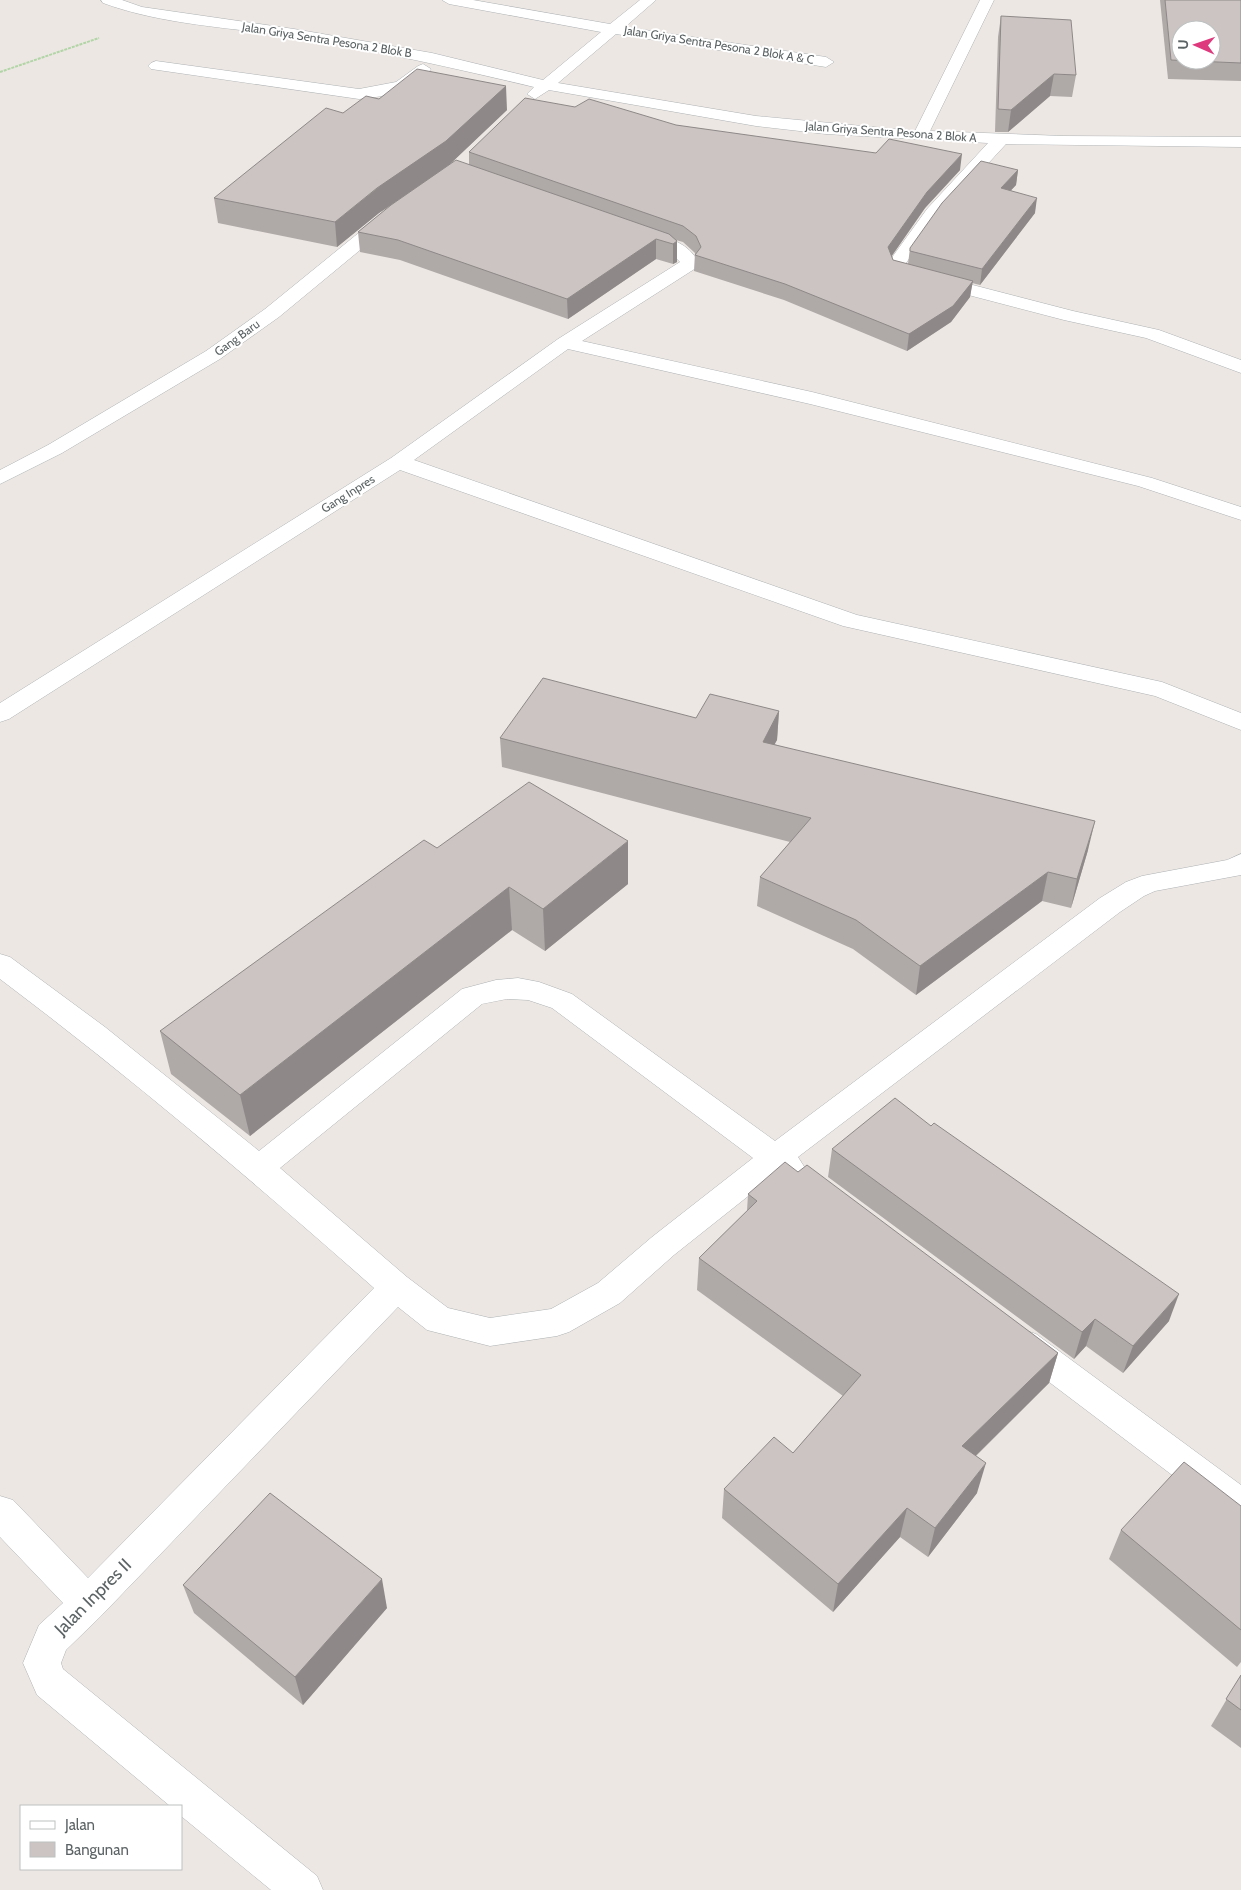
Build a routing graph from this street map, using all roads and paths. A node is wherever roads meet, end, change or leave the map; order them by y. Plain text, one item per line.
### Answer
1 (108, 0) edge
2 (449, 0) edge
3 (649, 0) edge
4 (987, 0) edge
5 (479, 2) edge
6 (165, 16) junction
7 (611, 29) junction
8 (432, 58) junction
9 (826, 62) dead end
10 (156, 66) dead end
11 (0, 72) edge
12 (544, 85) junction
13 (524, 104) edge
14 (920, 136) junction
15 (1002, 138) junction
16 (1241, 142) edge
17 (402, 208) edge
18 (629, 232) edge
19 (565, 343) junction
20 (1241, 366) edge
21 (398, 462) junction
22 (0, 478) edge
23 (1241, 514) edge
24 (0, 714) edge
25 (1241, 722) edge
26 (1239, 867) edge
27 (0, 964) edge
28 (776, 1157) junction
29 (259, 1168) junction
30 (816, 1187) edge
31 (396, 1287) junction
32 (1005, 1329) edge
33 (1241, 1506) edge
34 (0, 1512) edge
35 (88, 1604) junction
36 (303, 1890) edge

1 - 6 street, Jalan Griya Sentra Pesona 2 Blok B
2 - 5 street
3 - 7 street
4 - 14 street
5 - 7 street
6 - 8 street, Jalan Griya Sentra Pesona 2 Blok B
6 - 11 path
7 - 9 street, Jalan Griya Sentra Pesona 2 Blok A & C
7 - 12 street
8 - 10 street
8 - 12 street, Jalan Griya Sentra Pesona 2 Blok B
12 - 13 street
12 - 14 street, Jalan Griya Sentra Pesona 2 Blok A
14 - 15 street, Jalan Griya Sentra Pesona 2 Blok A
15 - 16 street, Jalan Griya Sentra Pesona 2 Blok A
15 - 20 street
17 - 22 street, Gang Baru
18 - 19 street, Gang Inpres
19 - 21 street, Gang Inpres
19 - 23 street
21 - 24 street, Gang Inpres
21 - 25 street
26 - 28 street
27 - 29 street
28 - 29 street
28 - 30 street
28 - 31 street
29 - 31 street
31 - 35 street, Jalan Inpres II
32 - 33 street
34 - 35 street
35 - 36 street, Jalan Inpres II

